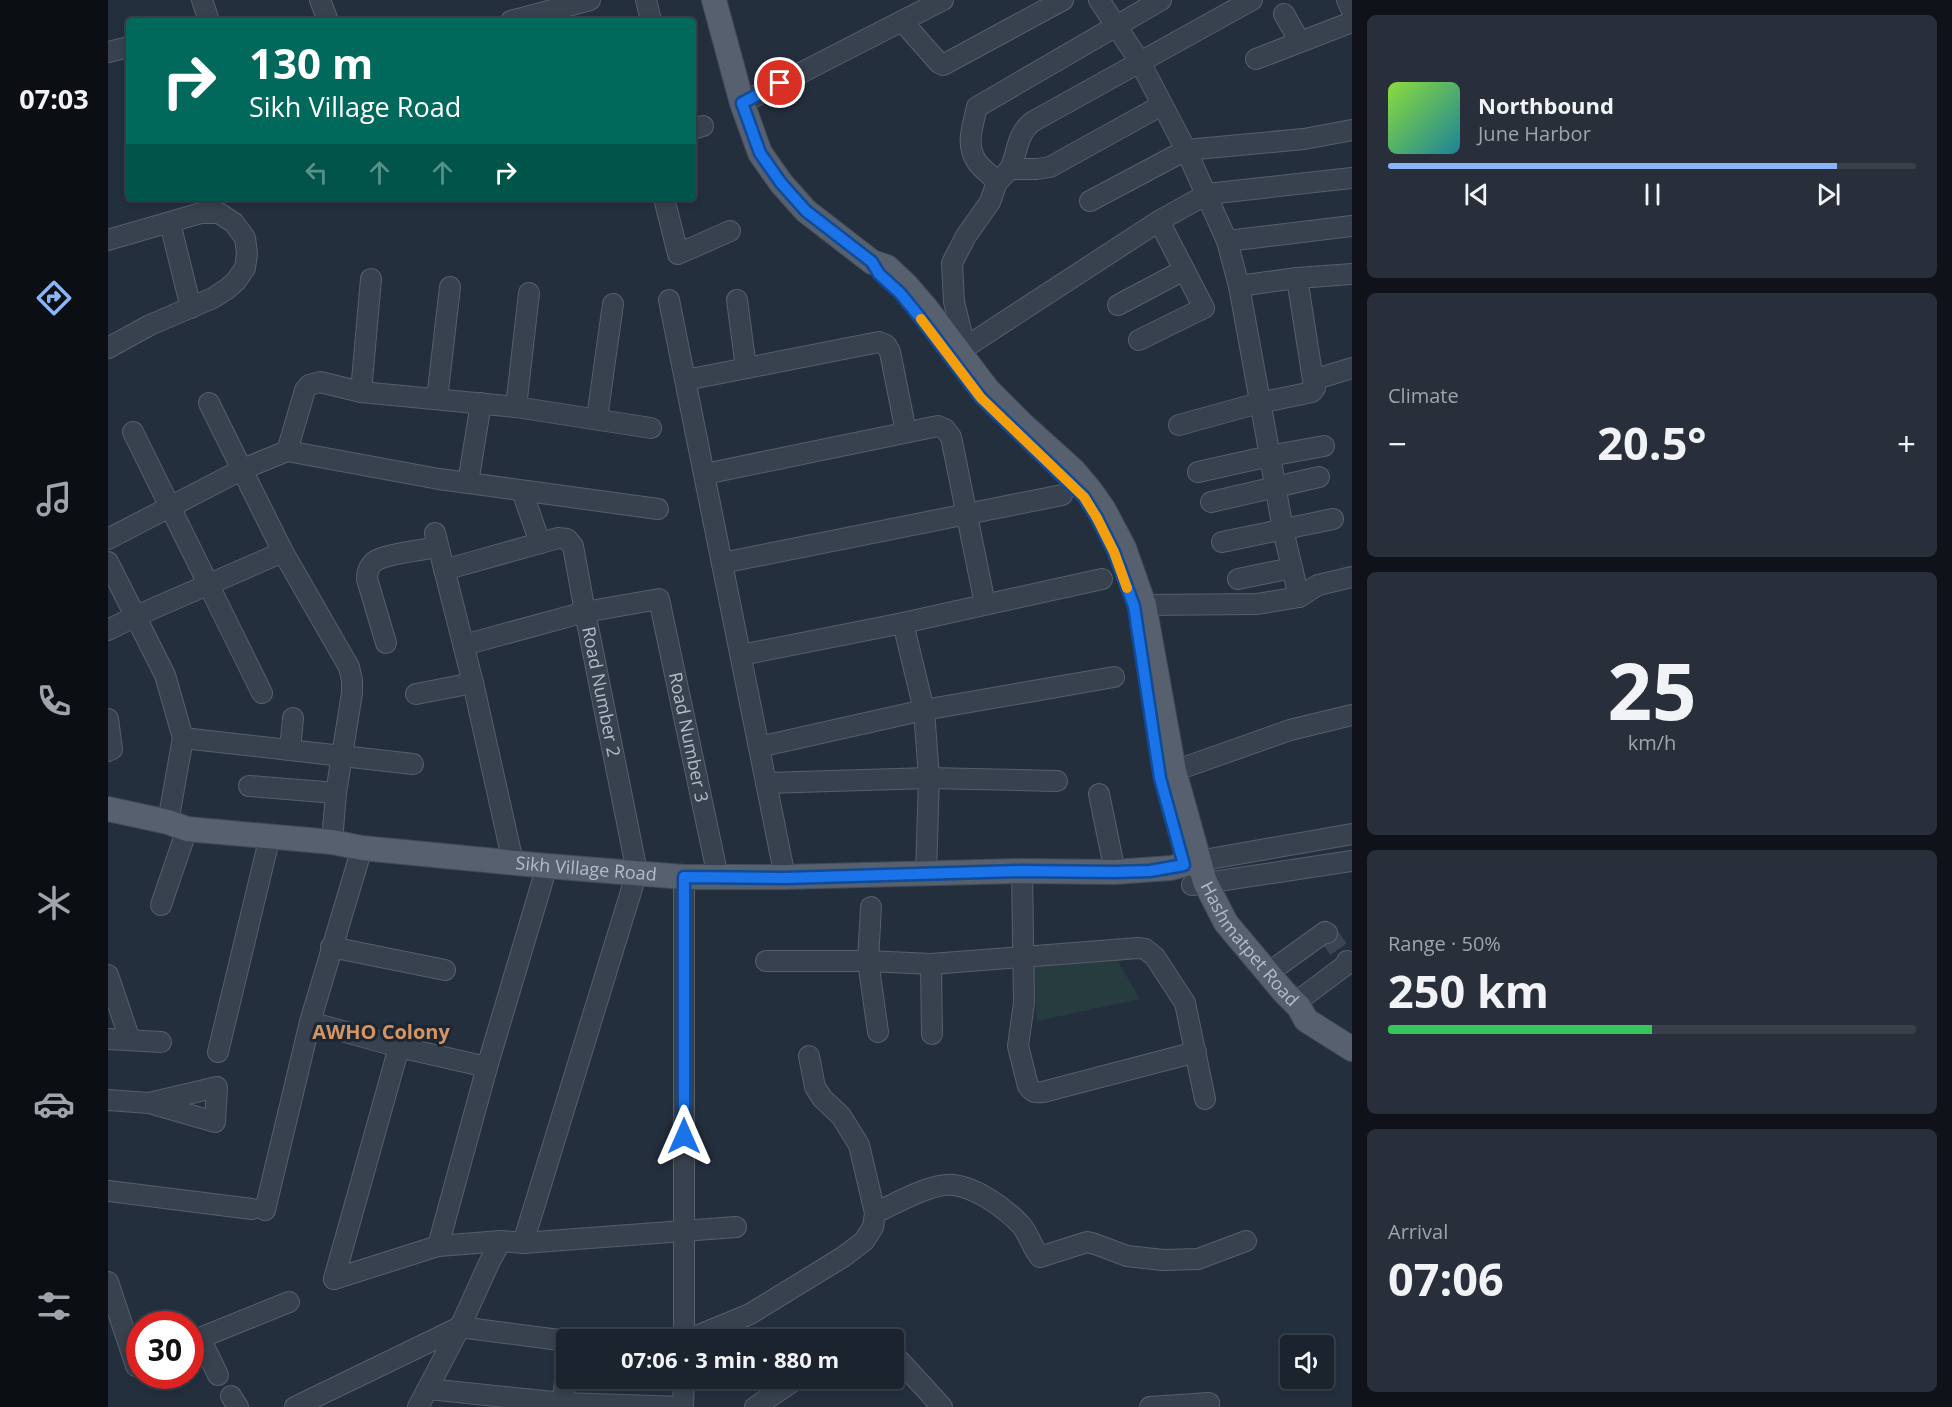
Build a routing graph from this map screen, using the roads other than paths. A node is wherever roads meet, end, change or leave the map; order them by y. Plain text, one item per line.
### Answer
1 (202, 0) edge
2 (320, 0) edge
3 (590, 0) edge
4 (646, 0) edge
5 (714, 0) edge
6 (943, 0) edge
7 (1064, 0) edge
8 (1099, 0) edge
9 (1161, 0) edge
10 (1252, 0) edge
11 (1347, 0) edge
12 (1352, 12) edge
13 (1284, 14) dead end
14 (209, 18) edge
15 (327, 18) edge
16 (522, 18) edge
17 (650, 18) edge
18 (902, 21) junction
19 (1352, 22) edge
20 (1116, 26) junction
21 (1300, 42) junction
22 (126, 48) edge
23 (108, 52) edge
24 (1256, 59) dead end
25 (1140, 62) junction
26 (742, 103) junction
27 (1162, 105) junction
28 (1352, 130) edge
29 (1186, 150) junction
30 (1004, 175) junction
31 (1352, 178) edge
32 (1207, 194) junction
33 (665, 201) edge
34 (1090, 201) dead end
35 (1159, 221) junction
36 (170, 223) junction
37 (1352, 226) edge
38 (730, 231) dead end
39 (108, 240) edge
40 (1227, 241) junction
41 (1184, 270) junction
42 (1352, 274) edge
43 (1297, 278) junction
44 (371, 279) dead end
45 (450, 286) dead end
46 (1239, 286) junction
47 (529, 293) dead end
48 (669, 300) dead end
49 (737, 300) dead end
50 (613, 304) dead end
51 (1118, 305) dead end
52 (191, 308) junction
53 (1139, 340) dead end
54 (108, 348) edge
55 (958, 352) junction
56 (746, 368) junction
57 (1352, 368) edge
58 (686, 380) junction
59 (1313, 380) junction
60 (361, 392) junction
61 (437, 399) junction
62 (481, 403) junction
63 (1259, 403) junction
64 (209, 404) dead end
65 (516, 407) junction
66 (597, 418) junction
67 (1179, 424) dead end
68 (651, 428) dead end
69 (133, 432) dead end
70 (906, 432) junction
71 (1324, 446) dead end
72 (284, 452) junction
73 (1270, 456) junction
74 (243, 469) junction
75 (1198, 472) dead end
76 (705, 474) junction
77 (1319, 477) dead end
78 (468, 483) junction
79 (1275, 486) junction
80 (522, 491) junction
81 (1062, 495) dead end
82 (1211, 502) dead end
83 (171, 507) junction
84 (658, 509) dead end
85 (966, 515) junction
86 (1333, 519) dead end
87 (1283, 530) junction
88 (108, 539) edge
89 (1222, 542) dead end
90 (540, 543) junction
91 (1119, 550) junction
92 (283, 552) junction
93 (108, 562) edge
94 (722, 563) junction
95 (1292, 568) junction
96 (444, 570) junction
97 (1352, 577) edge
98 (1102, 579) dead end
99 (1238, 579) dead end
100 (209, 584) junction
101 (1299, 597) junction
102 (985, 604) junction
103 (1144, 606) junction
104 (585, 612) junction
105 (136, 616) junction
106 (903, 622) junction
107 (108, 630) edge
108 (386, 643) dead end
109 (464, 645) junction
110 (741, 655) junction
111 (1114, 677) dead end
112 (473, 683) junction
113 (262, 693) dead end
114 (416, 694) dead end
115 (924, 710) junction
116 (1352, 715) edge
117 (293, 718) dead end
118 (108, 719) edge
119 (183, 738) junction
120 (759, 747) junction
121 (290, 750) junction
122 (108, 751) edge
123 (342, 756) junction
124 (413, 764) dead end
125 (1174, 771) junction
126 (929, 778) junction
127 (1057, 780) dead end
128 (766, 783) junction
129 (249, 786) dead end
130 (336, 793) junction
131 (1099, 795) dead end
132 (108, 809) edge
133 (178, 825) junction
134 (1352, 834) edge
135 (270, 836) junction
136 (332, 842) junction
137 (362, 848) junction
138 (1352, 861) edge
139 (513, 862) junction
140 (547, 866) junction
141 (1022, 871) junction
142 (1115, 872) junction
143 (637, 873) junction
144 (1195, 873) junction
145 (926, 874) junction
146 (684, 877) junction
147 (718, 877) junction
148 (785, 878) junction
149 (161, 905) dead end
150 (871, 907) dead end
151 (1327, 933) dead end
152 (331, 947) junction
153 (1024, 958) junction
154 (766, 961) dead end
155 (868, 961) junction
156 (1347, 962) dead end
157 (931, 964) junction
158 (445, 970) dead end
159 (1268, 973) junction
160 (108, 975) edge
161 (1301, 1012) junction
162 (310, 1022) junction
163 (878, 1032) dead end
164 (932, 1034) dead end
165 (108, 1039) edge
166 (130, 1040) junction
167 (161, 1042) dead end
168 (399, 1047) junction
169 (1352, 1049) edge
170 (218, 1052) dead end
171 (1196, 1052) junction
172 (809, 1056) dead end
173 (487, 1067) junction
174 (1205, 1098) dead end
175 (108, 1100) edge
176 (149, 1103) dead end
177 (108, 1191) edge
178 (874, 1213) junction
179 (736, 1227) dead end
180 (684, 1230) junction
181 (501, 1241) junction
182 (1246, 1241) dead end
183 (523, 1243) junction
184 (438, 1245) junction
185 (108, 1282) edge
186 (289, 1302) dead end
187 (113, 1319) edge
188 (460, 1327) junction
189 (686, 1329) edge
190 (713, 1329) edge
191 (204, 1336) edge
192 (556, 1340) edge
193 (126, 1346) edge
194 (204, 1354) edge
195 (904, 1366) edge
196 (218, 1375) dead end
197 (428, 1389) junction
198 (564, 1389) edge
199 (684, 1389) edge
200 (782, 1389) edge
201 (562, 1405) edge
202 (937, 1405) edge
203 (295, 1407) edge
204 (418, 1407) edge
205 (683, 1407) edge
206 (755, 1407) edge
207 (1150, 1407) edge
208 (1209, 1407) edge

1 - 14 street
2 - 15 street
3 - 16 street
4 - 17 street
5 - 26 main road
6 - 18 street
7 - 18 street
8 - 20 street
9 - 20 street
10 - 25 street
11 - 12 street
13 - 21 street
18 - 26 street
19 - 21 street
20 - 25 street
20 - 30 street
21 - 24 street
22 - 23 street
25 - 27 street
25 - 30 street
26 - 55 main road
27 - 29 street
27 - 30 street
28 - 29 street
29 - 32 street
29 - 34 street
30 - 55 street
31 - 32 street
32 - 35 street
32 - 40 street
33 - 38 street
35 - 41 street
35 - 55 street
36 - 39 street
36 - 52 street
36 - 52 street
37 - 40 street
40 - 46 street
41 - 51 street
41 - 53 street
42 - 43 street
43 - 46 street
43 - 59 street
44 - 60 street
45 - 61 street
46 - 63 street
47 - 65 street
48 - 58 street
49 - 56 street
50 - 66 street
52 - 54 street
55 - 91 main road
56 - 58 street
56 - 70 street
57 - 59 street
58 - 76 street
59 - 63 street
60 - 61 street
60 - 72 street
61 - 62 street
62 - 65 street
62 - 78 street
63 - 67 street
63 - 73 street
64 - 74 street
65 - 66 street
66 - 68 street
69 - 83 street
70 - 76 street
70 - 85 street
71 - 73 street
72 - 74 street
72 - 78 street
73 - 75 street
73 - 79 street
74 - 83 street
74 - 92 street
76 - 94 street
77 - 79 street
78 - 80 street
79 - 82 street
79 - 87 street
80 - 84 street
80 - 90 street
81 - 85 street
83 - 88 street
83 - 100 street
85 - 94 street
85 - 102 street
86 - 87 street
87 - 89 street
87 - 95 street
90 - 96 street
90 - 104 street, Road Number 2
91 - 103 main road, Hashmatpet Road
91 - 144 main road
92 - 100 street
92 - 123 street
93 - 105 street
94 - 110 street
95 - 99 street
95 - 101 street
96 - 108 street
96 - 109 street
97 - 101 street
98 - 102 street
100 - 105 street
100 - 113 street
101 - 103 street
102 - 106 street
103 - 125 main road, Hashmatpet Road
104 - 109 street
104 - 143 street, Road Number 2
104 - 147 street, Road Number 3
105 - 107 street
105 - 119 street
106 - 110 street
106 - 115 street
109 - 112 street
110 - 120 street
111 - 115 street
112 - 114 street
112 - 139 street
115 - 120 street
115 - 126 street
116 - 125 street
117 - 121 street
118 - 122 street
119 - 121 street
119 - 133 street
120 - 128 street
121 - 123 street
123 - 124 street
123 - 130 street
125 - 144 main road, Hashmatpet Road
126 - 127 street
126 - 128 street
126 - 145 street
128 - 148 street
129 - 130 street
130 - 136 street
131 - 142 street
132 - 133 main road, Sikh Village Road
133 - 135 main road, Sikh Village Road
133 - 149 street
134 - 144 street, Sikh Village Road
135 - 136 main road, Sikh Village Road
135 - 170 street
136 - 137 main road, Sikh Village Road
137 - 139 main road, Sikh Village Road
137 - 152 street
138 - 144 street
139 - 140 main road, Sikh Village Road
140 - 143 main road, Sikh Village Road
140 - 173 street
141 - 142 main road, Sikh Village Road
141 - 145 main road, Sikh Village Road
141 - 153 street
142 - 144 main road, Sikh Village Road
143 - 146 main road, Sikh Village Road
143 - 183 street
144 - 159 main road, Hashmatpet Road
144 - 161 main road
145 - 148 main road, Sikh Village Road
146 - 147 main road, Sikh Village Road
146 - 180 street
147 - 148 main road, Sikh Village Road
150 - 155 street
151 - 159 street
152 - 158 street
152 - 162 street
153 - 157 street
153 - 171 street
153 - 171 street
154 - 155 street
155 - 157 street
155 - 163 street
156 - 161 street
157 - 164 street
159 - 161 main road, Hashmatpet Road
160 - 166 street
161 - 169 main road, Hashmatpet Road
162 - 168 street
162 - 177 street
165 - 166 street
166 - 167 street
168 - 173 street
168 - 184 street
171 - 174 street
172 - 178 street
173 - 184 street
175 - 176 street
178 - 182 street
178 - 190 street
179 - 180 street
180 - 183 street
180 - 189 street
181 - 183 street
181 - 184 street
181 - 188 street
185 - 187 street
186 - 191 street
187 - 193 street
188 - 192 street
188 - 197 street
188 - 203 street
194 - 196 street
195 - 202 street
197 - 201 street
197 - 204 street
198 - 201 street
199 - 205 street
200 - 206 street
201 - 205 street
207 - 208 street

